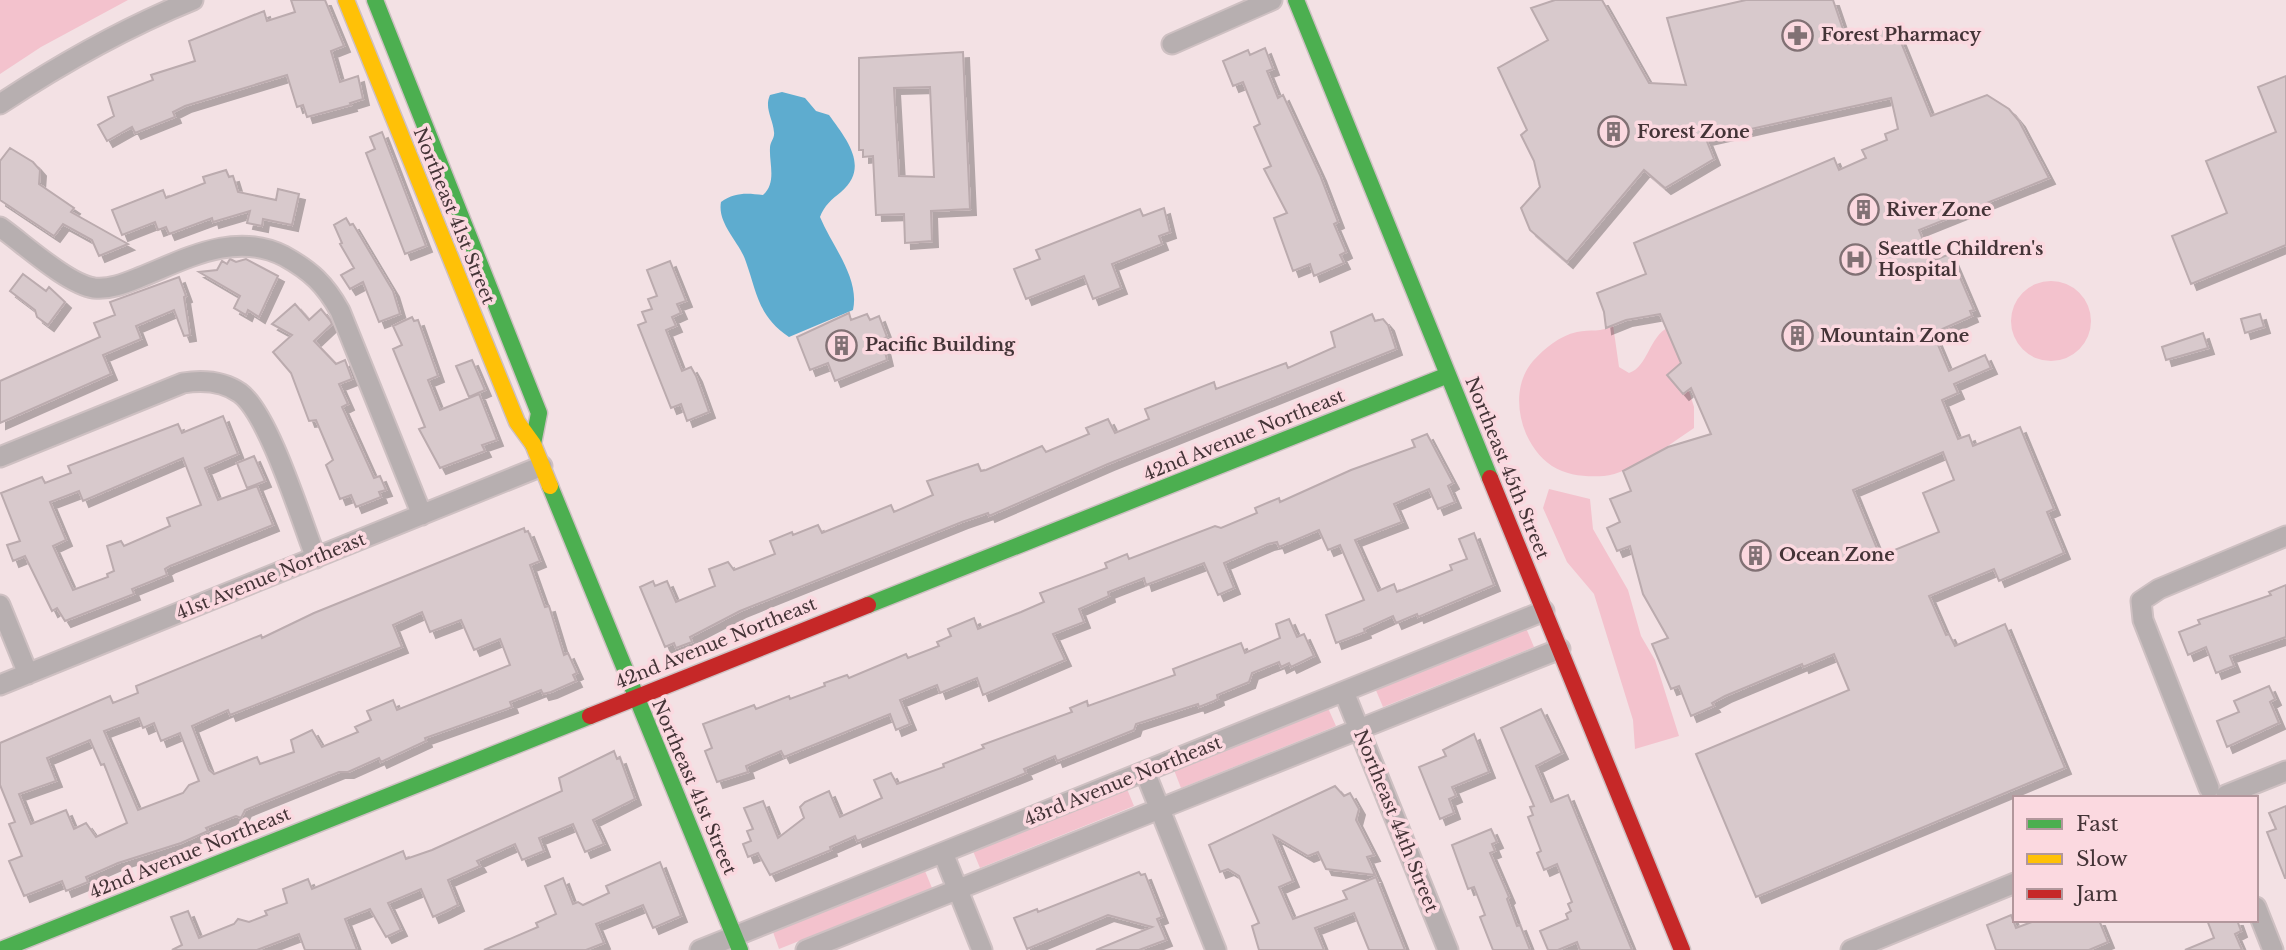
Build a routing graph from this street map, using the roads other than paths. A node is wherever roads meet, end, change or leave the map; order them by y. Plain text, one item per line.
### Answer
1 (193, 0) edge
2 (346, 0) edge
3 (375, 0) edge
4 (1272, 0) edge
5 (1296, 0) edge
6 (1172, 44) dead end
7 (0, 104) edge
8 (0, 226) edge
9 (1448, 375) junction
10 (533, 444) junction
11 (0, 457) edge
12 (542, 466) junction
13 (422, 515) junction
14 (2286, 536) edge
15 (316, 558) junction
16 (0, 605) edge
17 (1545, 611) junction
18 (1560, 649) junction
19 (28, 674) junction
20 (0, 685) edge
21 (1344, 692) junction
22 (635, 695) junction
23 (1358, 729) junction
24 (2286, 771) edge
25 (1145, 772) junction
26 (2216, 795) edge
27 (1159, 809) junction
28 (943, 853) junction
29 (2013, 884) edge
30 (958, 890) junction
31 (2258, 912) edge
32 (737, 943) edge
33 (0, 950) edge
34 (700, 950) edge
35 (806, 950) edge
36 (982, 950) edge
37 (1216, 950) edge
38 (1448, 950) edge
39 (1682, 950) edge
40 (1851, 950) edge
41 (2273, 950) edge

1 - 7 street
2 - 10 street, Northeast 41st Street
3 - 10 street, Northeast 41st Street
4 - 6 street
5 - 9 street, Northeast 45th Street
8 - 13 street
9 - 17 street, Northeast 45th Street
9 - 22 street, 42nd Avenue Northeast
10 - 12 street, Northeast 41st Street
11 - 15 street
12 - 13 street, 41st Avenue Northeast
12 - 22 street, Northeast 41st Street
13 - 15 street, 41st Avenue Northeast
14 - 26 street
15 - 19 street, 41st Avenue Northeast
16 - 19 street
17 - 18 street, Northeast 45th Street
17 - 21 street, 43rd Avenue Northeast
18 - 23 street
18 - 39 street, Northeast 45th Street
19 - 20 street, 41st Avenue Northeast
21 - 23 street, Northeast 44th Street
21 - 25 street, 43rd Avenue Northeast
22 - 32 street, Northeast 41st Street
22 - 33 street, 42nd Avenue Northeast
23 - 27 street
23 - 38 street, Northeast 44th Street
24 - 26 street
25 - 27 street
25 - 28 street, 43rd Avenue Northeast
27 - 30 street
27 - 37 street
28 - 30 street
28 - 32 street, 43rd Avenue Northeast
29 - 40 street
30 - 35 street
30 - 36 street
31 - 41 street
32 - 34 street, 43rd Avenue Northeast

